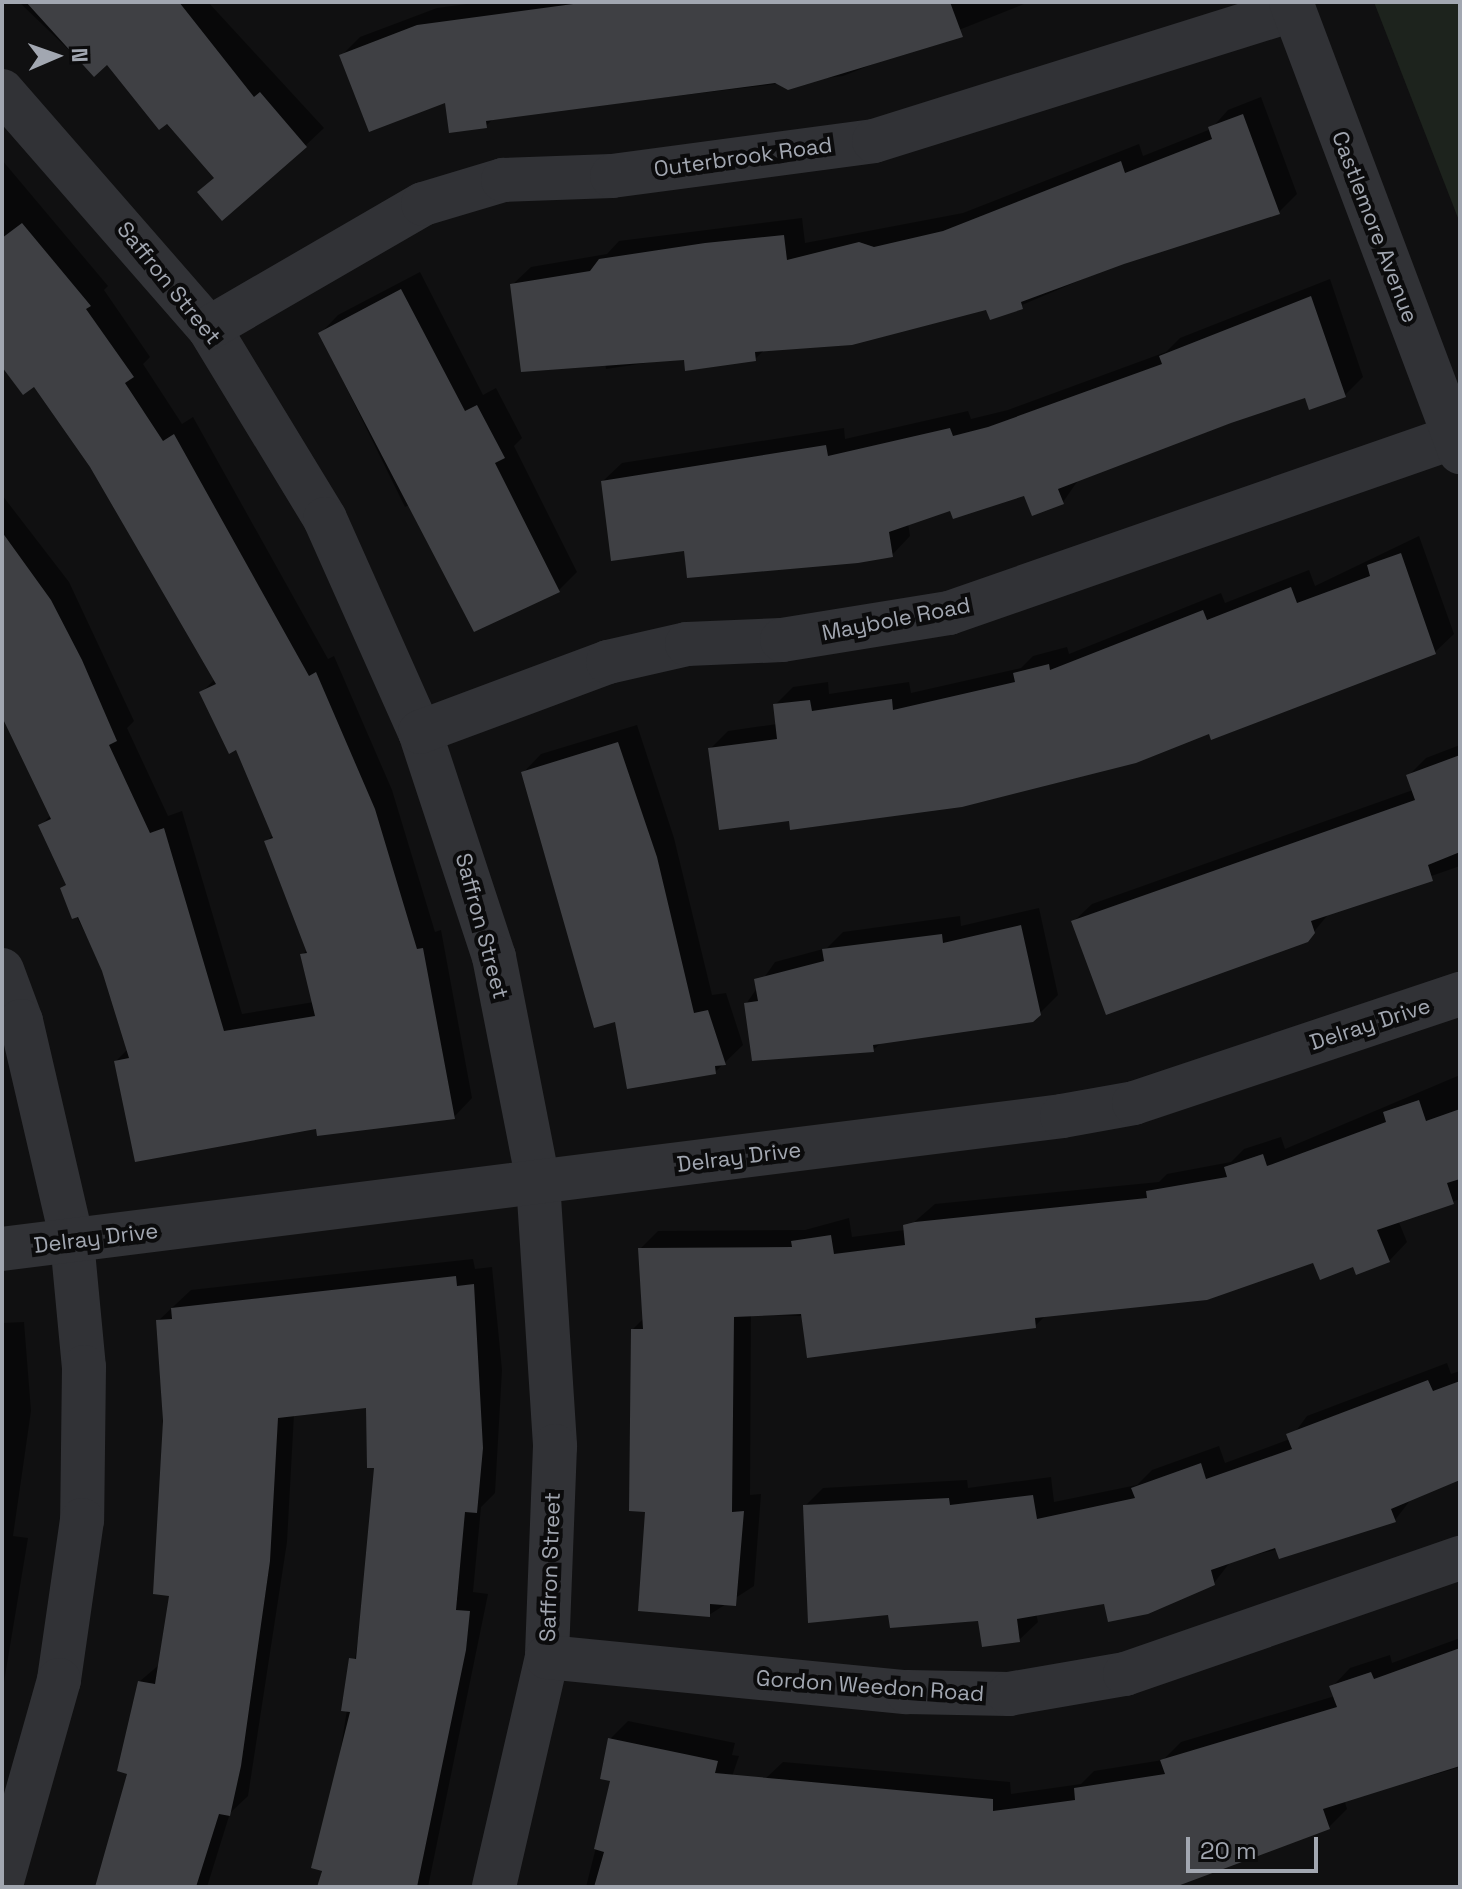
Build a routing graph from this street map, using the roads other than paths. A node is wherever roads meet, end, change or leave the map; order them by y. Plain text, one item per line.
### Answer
1 (1292, 6) edge
2 (2, 91) edge
3 (209, 328) junction
4 (1457, 445) edge
5 (420, 732) junction
6 (2, 970) edge
7 (1460, 994) edge
8 (538, 1182) junction
9 (72, 1241) junction
10 (2, 1249) edge
11 (1460, 1558) edge
12 (547, 1657) junction
13 (2, 1881) edge
14 (494, 1887) edge

1 - 3 street, Outerbrook Road
1 - 4 street, Castlemore Avenue
2 - 3 street, Saffron Street
3 - 5 street, Saffron Street
4 - 5 street, Maybole Road
5 - 8 street, Saffron Street
6 - 9 street
7 - 8 street, Delray Drive
8 - 9 street, Delray Drive
8 - 12 street, Saffron Street
9 - 10 street, Delray Drive
9 - 13 street
11 - 12 street, Gordon Weedon Road
12 - 14 street, Saffron Street

